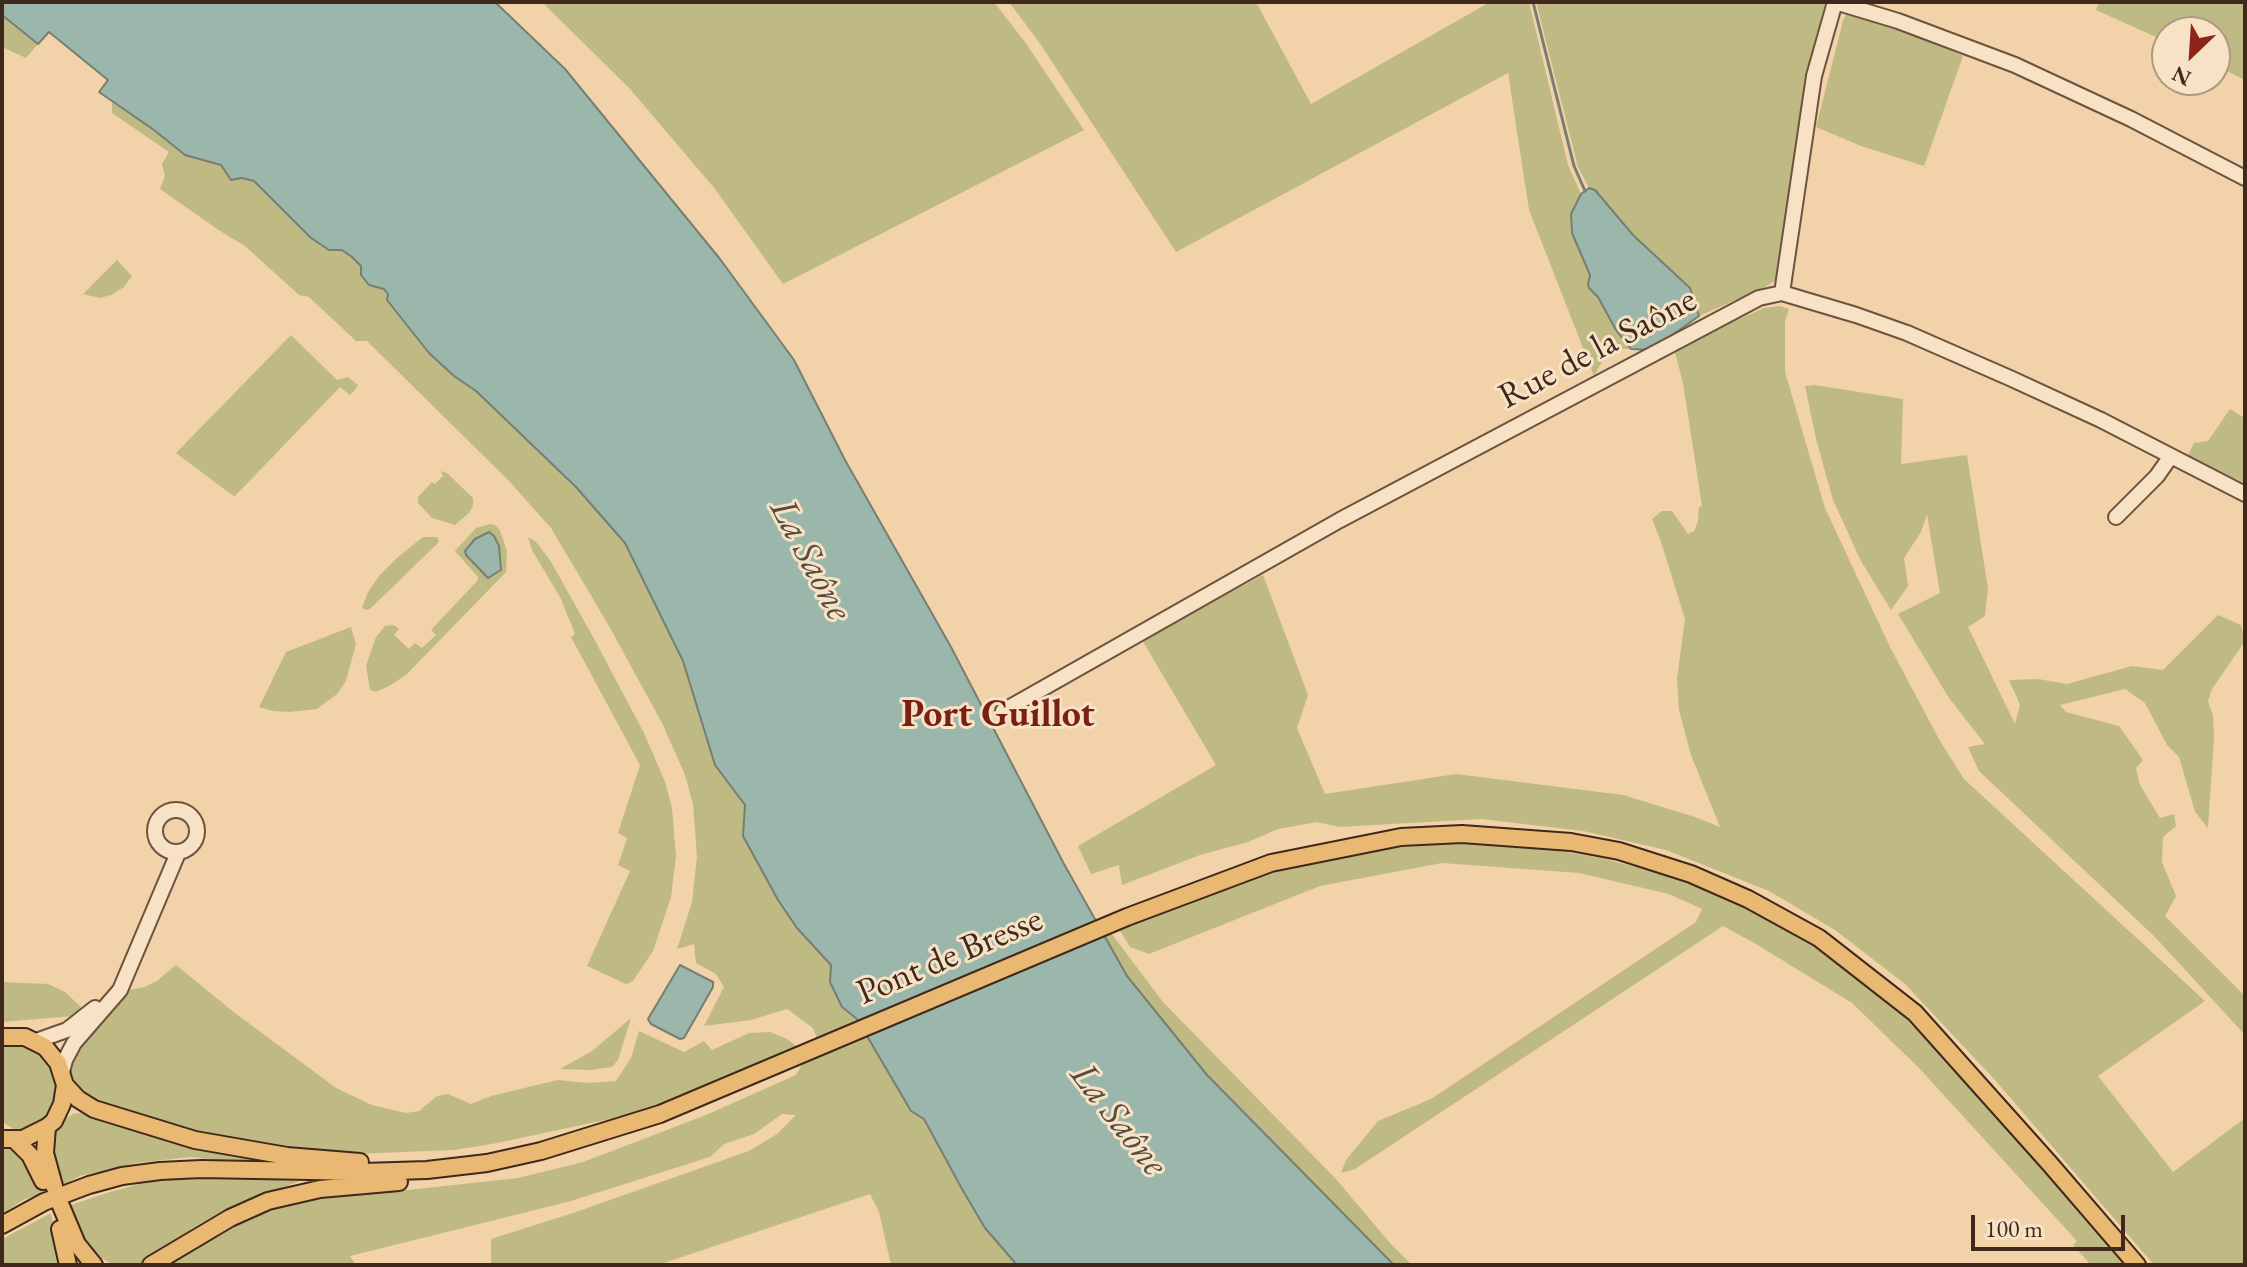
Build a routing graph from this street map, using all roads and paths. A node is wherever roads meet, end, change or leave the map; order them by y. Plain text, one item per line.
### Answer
1 (1835, 2) edge
2 (2245, 178) edge
3 (1782, 293) junction
4 (2171, 456) junction
5 (2245, 494) edge
6 (2116, 517) dead end
7 (1003, 711) dead end
8 (178, 853) dead end
9 (126, 976) junction
10 (2, 1037) edge
11 (36, 1041) junction
12 (64, 1079) junction
13 (47, 1127) junction
14 (8, 1140) edge
15 (541, 1151) junction
16 (487, 1163) junction
17 (2, 1225) edge
18 (68, 1265) edge
19 (94, 1265) edge
20 (151, 1265) edge
21 (2137, 1265) edge

1 - 2 street
1 - 3 street
3 - 4 street
3 - 7 street, Rue de la Saône
4 - 5 street
4 - 6 street
8 - 9 street
9 - 11 street
9 - 12 street
10 - 11 main road
11 - 12 main road
12 - 13 main road
12 - 15 main road
13 - 14 main road
13 - 14 main road
15 - 16 main road
15 - 21 main road, Pont de Bresse
16 - 17 main road
16 - 20 main road
18 - 19 main road

